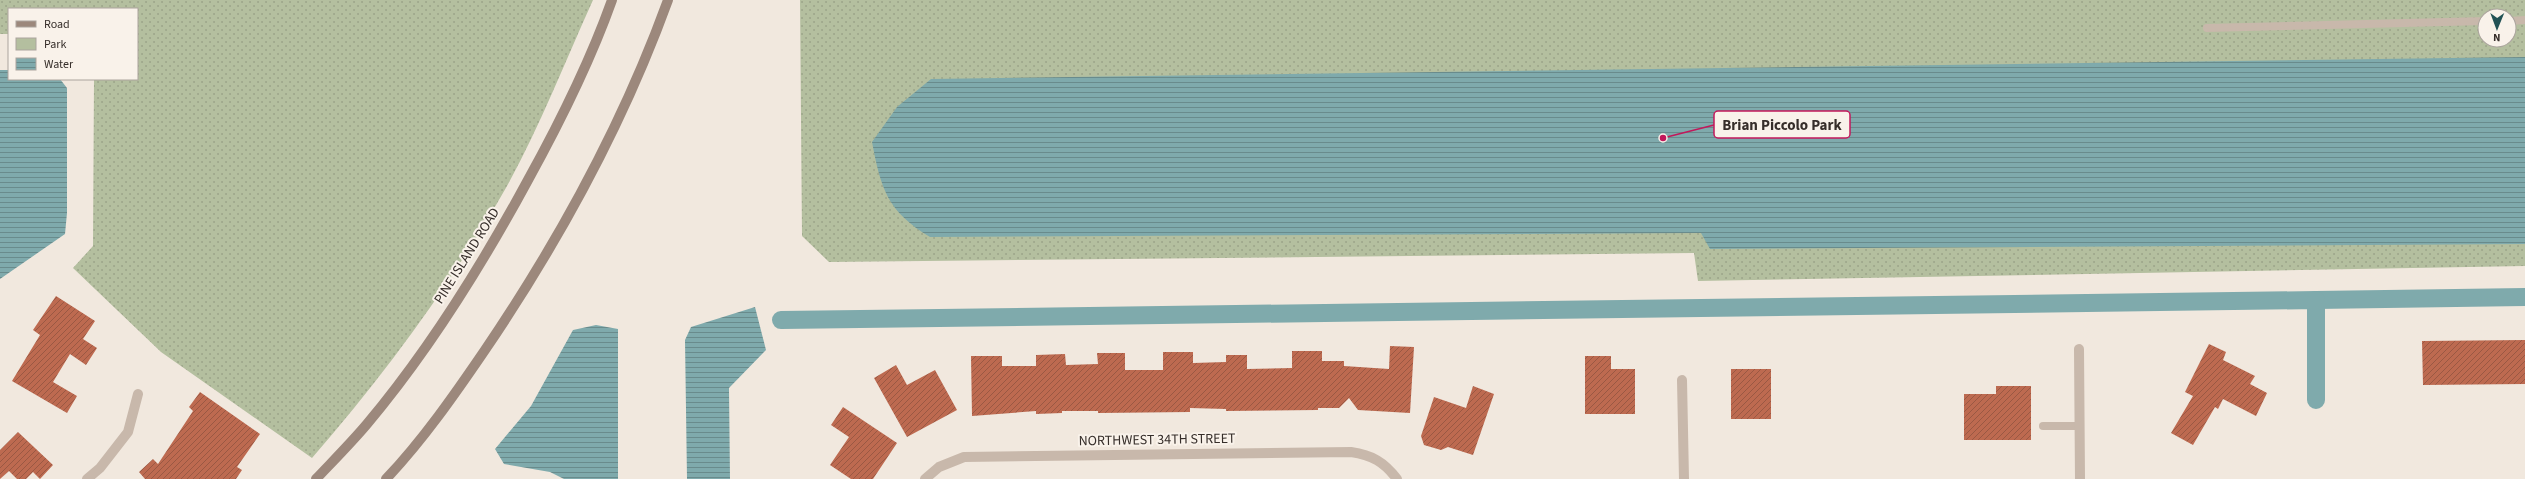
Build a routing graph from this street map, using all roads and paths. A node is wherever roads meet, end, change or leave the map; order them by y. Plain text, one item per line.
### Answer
1 (612, 0) edge
2 (668, 0) edge
3 (2477, 21) edge
4 (2207, 28) dead end
5 (2079, 349) dead end
6 (1682, 380) dead end
7 (138, 394) dead end
8 (2043, 426) dead end
9 (2079, 426) junction
10 (927, 477) edge
11 (87, 479) edge
12 (316, 479) edge
13 (386, 479) edge
14 (1397, 479) edge
15 (1684, 479) edge
16 (2080, 479) edge

1 - 12 main road, PINE ISLAND ROAD
2 - 13 main road
3 - 4 lane
5 - 9 street
6 - 15 street
7 - 11 street
8 - 9 lane
9 - 16 street
10 - 14 street, NORTHWEST 34TH STREET

